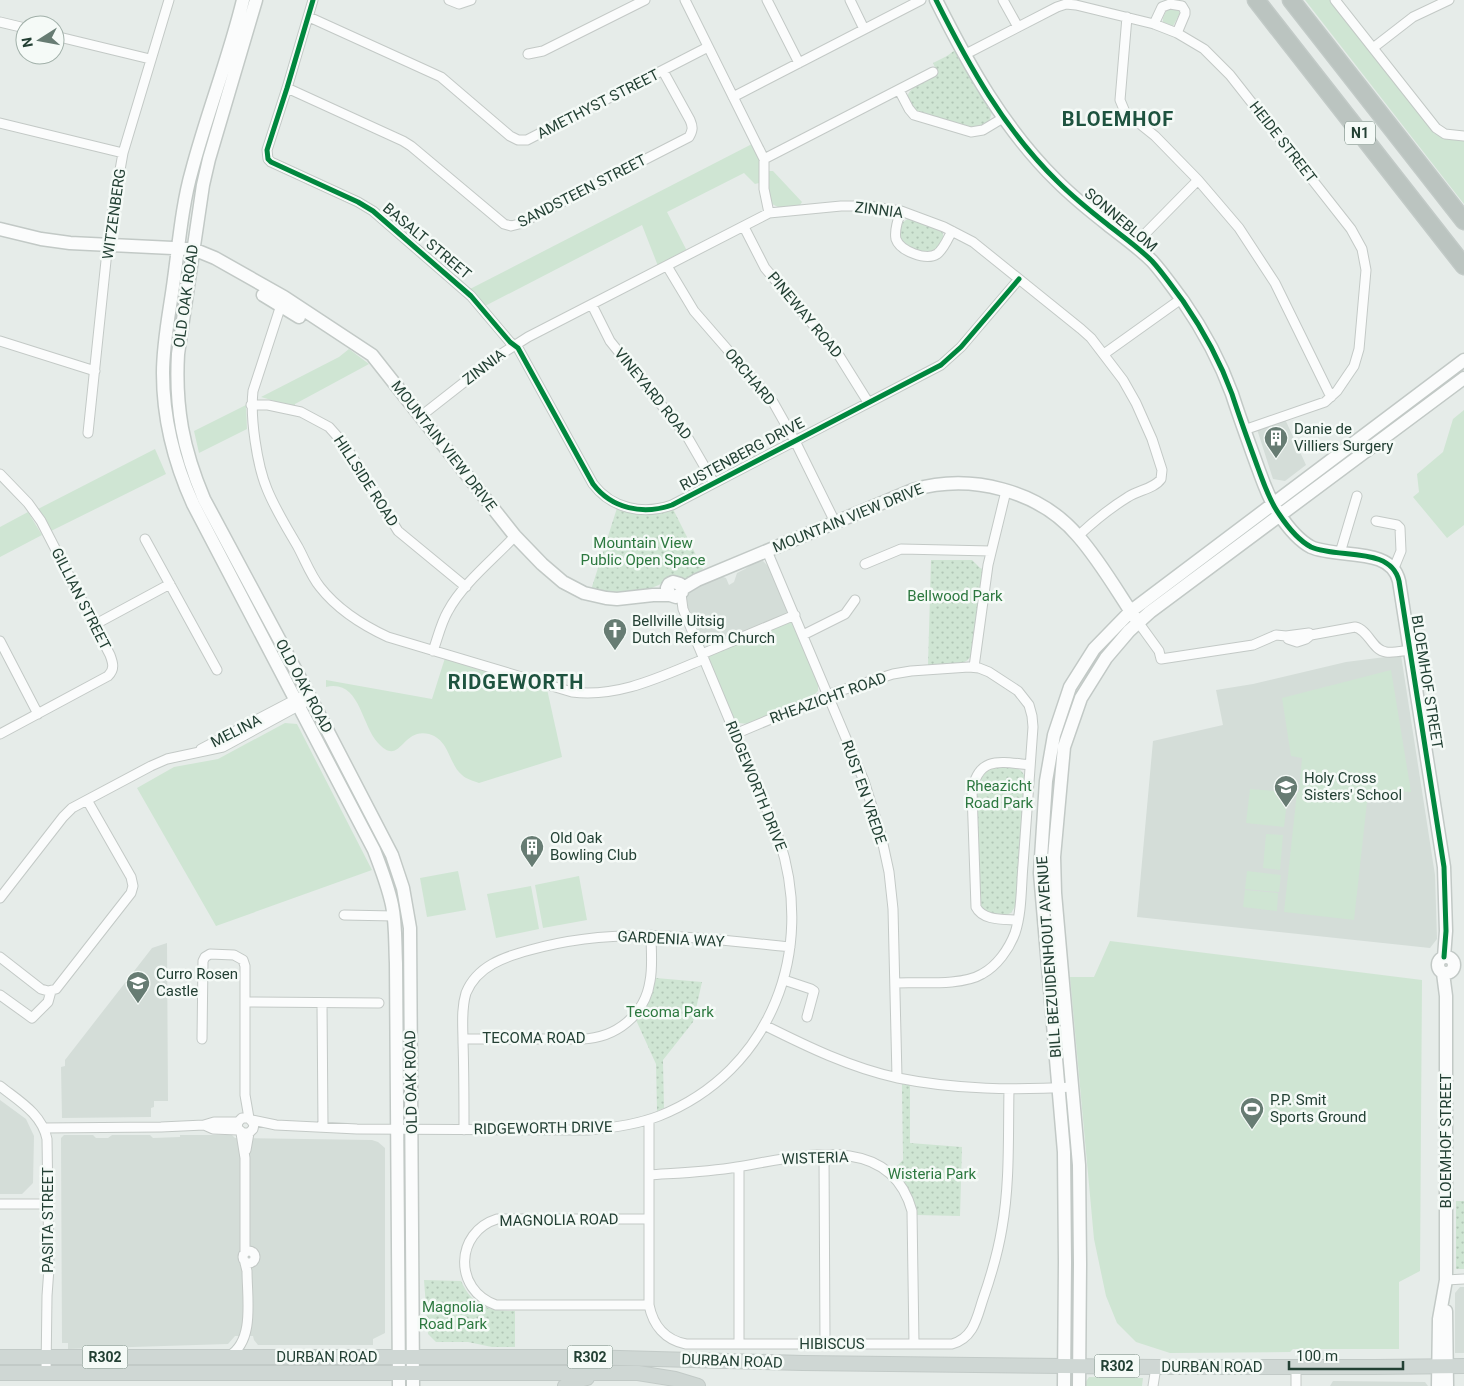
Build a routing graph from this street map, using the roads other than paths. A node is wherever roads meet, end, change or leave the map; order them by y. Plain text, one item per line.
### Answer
1 (169, 0) edge
2 (243, 0) edge
3 (256, 0) edge
4 (314, 0) edge
5 (449, 0) edge
6 (471, 0) edge
7 (645, 0) edge
8 (684, 0) edge
9 (767, 0) edge
10 (850, 0) edge
11 (921, 0) edge
12 (936, 0) edge
13 (1003, 0) edge
14 (1256, 0) edge
15 (1291, 0) edge
16 (1335, 0) edge
17 (1449, 0) edge
18 (309, 17) junction
19 (1127, 17) junction
20 (0, 22) edge
21 (1154, 24) junction
22 (15, 26) edge
23 (1018, 27) junction
24 (864, 29) junction
25 (1177, 33) junction
26 (65, 38) edge
27 (708, 47) junction
28 (1373, 48) junction
29 (528, 54) dead end
30 (964, 55) junction
31 (150, 59) junction
32 (799, 63) junction
33 (663, 71) junction
34 (933, 72) dead end
35 (287, 88) junction
36 (899, 90) junction
37 (733, 97) junction
38 (1003, 118) junction
39 (0, 123) edge
40 (1464, 136) edge
41 (123, 153) junction
42 (764, 159) junction
43 (1198, 180) junction
44 (901, 211) junction
45 (769, 213) junction
46 (1464, 221) edge
47 (744, 226) junction
48 (0, 229) edge
49 (952, 231) junction
50 (108, 246) junction
51 (1134, 246) junction
52 (174, 251) junction
53 (192, 255) junction
54 (667, 266) junction
55 (1464, 266) edge
56 (1019, 279) junction
57 (1182, 299) junction
58 (282, 301) junction
59 (592, 305) junction
60 (0, 341) edge
61 (514, 345) junction
62 (1104, 354) junction
63 (1464, 360) edge
64 (95, 371) junction
65 (1464, 378) edge
66 (1331, 397) junction
67 (868, 402) junction
68 (252, 405) junction
69 (421, 416) junction
70 (1244, 430) junction
71 (88, 434) dead end
72 (795, 441) junction
73 (0, 474) edge
74 (714, 483) junction
75 (1006, 491) junction
76 (1357, 496) dead end
77 (1276, 510) junction
78 (1376, 521) dead end
79 (835, 522) junction
80 (515, 536) junction
81 (1078, 536) junction
82 (146, 539) dead end
83 (767, 551) junction
84 (990, 552) junction
85 (1340, 553) junction
86 (865, 564) dead end
87 (1394, 568) junction
88 (170, 584) junction
89 (466, 587) junction
90 (675, 591) junction
91 (855, 600) dead end
92 (795, 615) junction
93 (1134, 616) junction
94 (94, 625) junction
95 (803, 634) junction
96 (0, 641) edge
97 (433, 650) junction
98 (1410, 650) junction
99 (703, 656) junction
100 (974, 667) junction
101 (217, 670) dead end
102 (828, 695) junction
103 (310, 696) junction
104 (297, 702) junction
105 (38, 714) junction
106 (0, 734) edge
107 (735, 734) junction
108 (1030, 765) junction
109 (87, 800) junction
110 (0, 898) edge
111 (344, 915) dead end
112 (394, 916) junction
113 (1017, 920) junction
114 (651, 935) junction
115 (790, 947) junction
116 (0, 957) edge
117 (784, 980) junction
118 (896, 983) junction
119 (51, 991) junction
120 (0, 995) edge
121 (245, 1002) junction
122 (322, 1003) junction
123 (379, 1003) dead end
124 (807, 1017) dead end
125 (764, 1025) junction
126 (202, 1039) dead end
127 (463, 1039) junction
128 (897, 1077) junction
129 (0, 1086) edge
130 (1073, 1087) junction
131 (1059, 1088) junction
132 (1009, 1090) junction
133 (649, 1120) junction
134 (245, 1126) junction
135 (323, 1126) junction
136 (44, 1128) junction
137 (397, 1129) junction
138 (412, 1130) junction
139 (464, 1130) junction
140 (824, 1155) junction
141 (739, 1167) junction
142 (649, 1175) junction
143 (0, 1204) edge
144 (49, 1204) junction
145 (649, 1219) junction
146 (1464, 1280) edge
147 (1445, 1282) junction
148 (649, 1305) junction
149 (739, 1344) junction
150 (825, 1344) junction
151 (914, 1344) junction
152 (46, 1357) junction
153 (399, 1357) junction
154 (413, 1357) junction
155 (0, 1358) edge
156 (226, 1358) junction
157 (1442, 1365) junction
158 (1064, 1366) junction
159 (1079, 1366) junction
160 (1464, 1366) edge
161 (1156, 1367) junction
162 (1296, 1367) junction
163 (0, 1373) edge
164 (618, 1373) junction
165 (46, 1374) junction
166 (399, 1380) edge
167 (413, 1380) edge
168 (1153, 1385) edge
169 (565, 1386) edge
170 (698, 1386) edge
171 (1064, 1386) edge
172 (1079, 1386) edge
173 (1296, 1386) edge
174 (1438, 1386) edge
175 (1447, 1386) edge

1 - 31 street, WITZENBERG
2 - 52 main road, OLD OAK ROAD
3 - 53 main road, OLD OAK ROAD
4 - 18 street, BASALT STREET
5 - 6 street
7 - 29 street
8 - 27 street
9 - 32 street
10 - 24 street
11 - 24 street
12 - 30 main road, SONNEBLOM
13 - 23 street
14 - 55 highway, N1
15 - 46 highway, N1
16 - 28 street
17 - 28 street
18 - 33 street, AMETHYST STREET
18 - 35 street, BASALT STREET
19 - 21 street, HEIDE STREET
19 - 23 street, HEIDE STREET
19 - 43 street
20 - 22 street
21 - 25 street, HEIDE STREET
21 - 25 street
23 - 30 street, HEIDE STREET
24 - 32 street
25 - 66 street, HEIDE STREET
26 - 31 street
27 - 33 street, AMETHYST STREET
27 - 37 street
28 - 40 street
30 - 38 main road, SONNEBLOM
31 - 41 street, WITZENBERG
32 - 37 street
33 - 35 street, SANDSTEEN STREET
34 - 36 street
35 - 61 street, BASALT STREET
36 - 38 street
36 - 42 street
37 - 42 street
38 - 51 main road, SONNEBLOM
39 - 41 street
41 - 50 street, WITZENBERG
42 - 45 street
43 - 51 street
43 - 66 street
44 - 45 street, ZINNIA
44 - 49 street, ZINNIA
44 - 49 street
45 - 47 street, ZINNIA
47 - 54 street, ZINNIA
47 - 67 street, PINEWAY ROAD
48 - 50 main road, MOUNTAIN VIEW DRIVE
49 - 56 street, ZINNIA
50 - 52 main road, MOUNTAIN VIEW DRIVE
50 - 64 street, WITZENBERG
51 - 57 main road, SONNEBLOM
52 - 53 main road, MOUNTAIN VIEW DRIVE
52 - 104 main road, OLD OAK ROAD
53 - 58 main road, MOUNTAIN VIEW DRIVE
53 - 103 main road, OLD OAK ROAD
54 - 59 street, ZINNIA
54 - 72 street, ORCHARD
56 - 62 street, ZINNIA
56 - 67 street, RUSTENBERG DRIVE
57 - 62 street
57 - 70 main road, SONNEBLOM
58 - 68 street
58 - 69 main road, MOUNTAIN VIEW DRIVE
59 - 61 street, ZINNIA
59 - 74 street, VINEYARD ROAD
60 - 64 street
61 - 69 street, ZINNIA
61 - 74 street, RUSTENBERG DRIVE
62 - 81 street, ZINNIA
63 - 77 main road, BILL BEZUIDENHOUT AVENUE
64 - 71 street, WITZENBERG
65 - 77 main road, BILL BEZUIDENHOUT AVENUE
66 - 70 street, HEIDE STREET
67 - 72 street, RUSTENBERG DRIVE
68 - 89 street, HILLSIDE ROAD
68 - 97 street
69 - 80 main road, MOUNTAIN VIEW DRIVE
70 - 77 main road, SONNEBLOM
72 - 74 street, RUSTENBERG DRIVE
72 - 79 street, ORCHARD
73 - 94 street, GILLIAN STREET
75 - 79 main road, MOUNTAIN VIEW DRIVE
75 - 81 main road, MOUNTAIN VIEW DRIVE
75 - 84 street
76 - 85 street
77 - 85 main road
77 - 93 main road, BILL BEZUIDENHOUT AVENUE
78 - 87 street
79 - 83 main road, MOUNTAIN VIEW DRIVE
80 - 89 street
80 - 90 main road, MOUNTAIN VIEW DRIVE
81 - 93 main road, MOUNTAIN VIEW DRIVE
82 - 88 street
83 - 90 main road, MOUNTAIN VIEW DRIVE
83 - 92 street, RUST EN VREDE
84 - 86 street
84 - 100 street
85 - 87 main road
87 - 98 main road, BLOEMHOF STREET
88 - 94 street
88 - 101 street
89 - 97 street
90 - 99 street, RIDGEWORTH DRIVE
91 - 95 street
92 - 95 street, RUST EN VREDE
92 - 99 street
93 - 98 street
93 - 130 main road, BILL BEZUIDENHOUT AVENUE
93 - 131 main road, BILL BEZUIDENHOUT AVENUE
94 - 105 street, GILLIAN STREET
95 - 102 street, RUST EN VREDE
96 - 105 street
97 - 99 street
98 - 147 main road, BLOEMHOF STREET
99 - 107 street, RIDGEWORTH DRIVE
100 - 102 street, RHEAZICHT ROAD
100 - 108 street, RHEAZICHT ROAD
102 - 107 street, RHEAZICHT ROAD
102 - 118 street, RUST EN VREDE
103 - 104 street, MELINA
103 - 138 main road, OLD OAK ROAD
104 - 109 street, MELINA
104 - 112 main road, OLD OAK ROAD
105 - 106 street, GILLIAN STREET
107 - 115 street, RIDGEWORTH DRIVE
108 - 113 street, RHEAZICHT ROAD
108 - 113 street
109 - 110 street, MELINA
109 - 119 street
111 - 112 street
112 - 137 main road, OLD OAK ROAD
113 - 118 street, RHEAZICHT ROAD
114 - 115 street, GARDENIA WAY
114 - 127 street, GARDENIA WAY
114 - 127 street, TECOMA ROAD
115 - 117 street, RIDGEWORTH DRIVE
116 - 119 street
117 - 124 street
117 - 125 street, RIDGEWORTH DRIVE
118 - 128 street, RUST EN VREDE
119 - 120 street
121 - 122 street
121 - 126 street
121 - 134 street
122 - 123 street
122 - 135 street
125 - 128 street
125 - 133 street, RIDGEWORTH DRIVE
127 - 139 street, GARDENIA WAY
128 - 132 street
129 - 136 street, PASITA STREET
130 - 131 street
130 - 159 main road, BILL BEZUIDENHOUT AVENUE
131 - 132 street
131 - 158 main road, BILL BEZUIDENHOUT AVENUE
132 - 151 street, HIBISCUS
133 - 139 street, RIDGEWORTH DRIVE
133 - 142 street, HIBISCUS
134 - 135 street, RIDGEWORTH DRIVE
134 - 136 street, RIDGEWORTH DRIVE
134 - 156 street
135 - 137 street, RIDGEWORTH DRIVE
136 - 144 street, PASITA STREET
137 - 138 street, RIDGEWORTH DRIVE
137 - 153 main road, OLD OAK ROAD
138 - 139 street, RIDGEWORTH DRIVE
138 - 154 main road, OLD OAK ROAD
140 - 141 street, WISTERIA
140 - 150 street
140 - 151 street, WISTERIA
141 - 142 street, WISTERIA
141 - 149 street
142 - 145 street, HIBISCUS
143 - 144 street
144 - 152 street, PASITA STREET
145 - 148 street, HIBISCUS
145 - 148 street, MAGNOLIA ROAD
146 - 147 street
147 - 157 main road, BLOEMHOF STREET
148 - 149 street, HIBISCUS
149 - 150 street, HIBISCUS
150 - 151 street, HIBISCUS
152 - 155 main road, DURBAN ROAD / R302
152 - 156 main road, DURBAN ROAD / R302
152 - 165 street, PASITA STREET
153 - 154 main road, DURBAN ROAD / R302
153 - 156 main road, DURBAN ROAD / R302
153 - 166 main road, OLD OAK ROAD
154 - 158 main road, DURBAN ROAD / R302
154 - 167 main road, OLD OAK ROAD
157 - 160 main road, DURBAN ROAD / R302
157 - 162 main road, DURBAN ROAD / R302
157 - 174 main road, BLOEMHOF STREET
157 - 175 main road, BLOEMHOF STREET
158 - 159 main road, DURBAN ROAD / R302
158 - 171 main road, BILL BEZUIDENHOUT AVENUE
159 - 161 main road, DURBAN ROAD / R302
159 - 172 main road, BILL BEZUIDENHOUT AVENUE
161 - 162 main road, DURBAN ROAD / R302
161 - 168 street
162 - 173 street
163 - 165 main road, DURBAN ROAD / R302
164 - 167 main road, DURBAN ROAD / R302
164 - 169 main road
164 - 170 main road, R302
165 - 166 main road, DURBAN ROAD / R302
166 - 167 main road, DURBAN ROAD / R302

